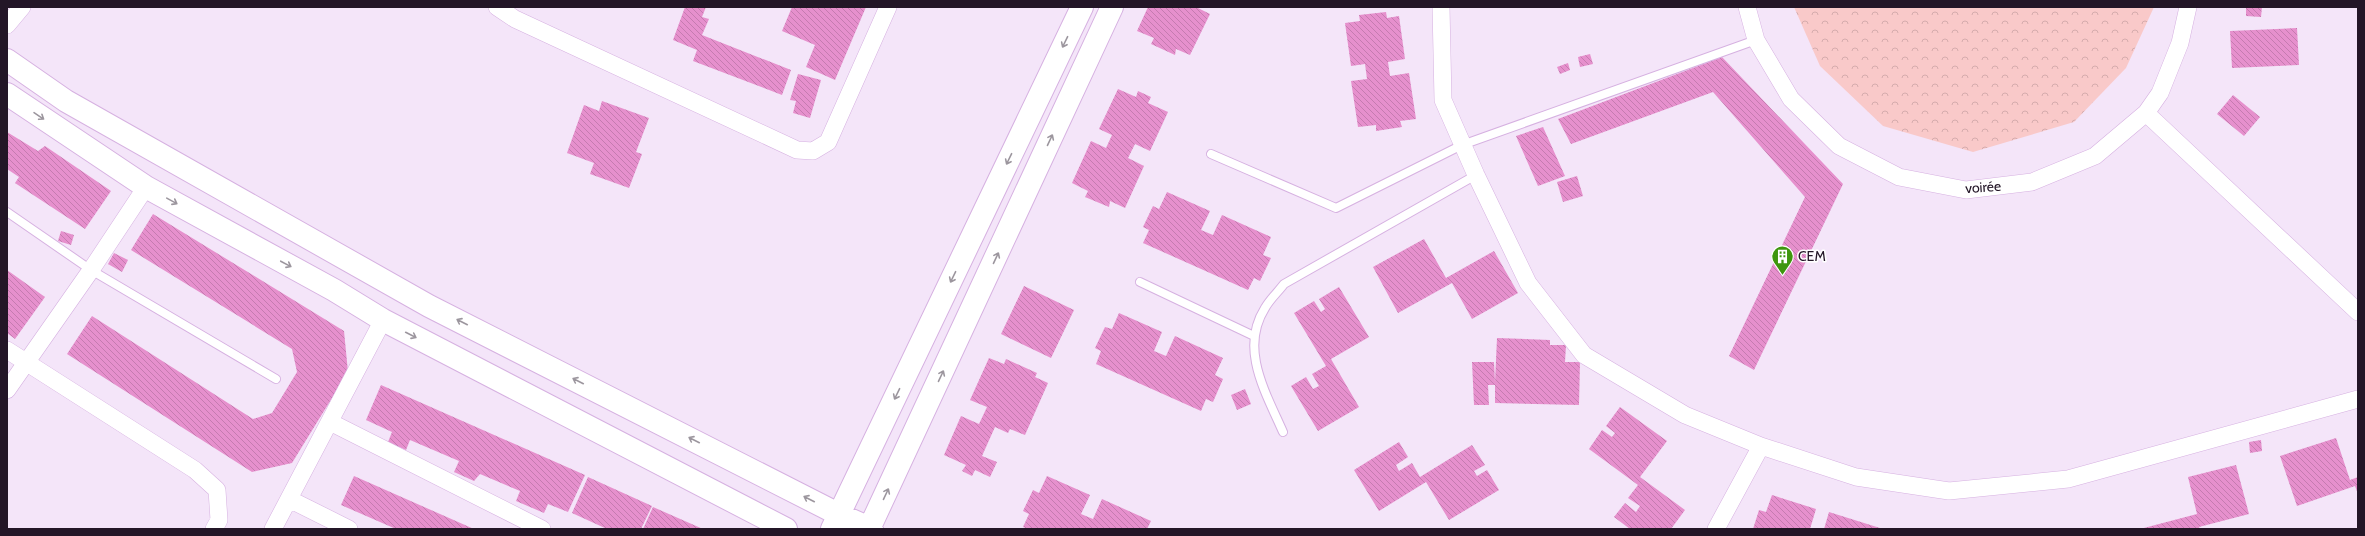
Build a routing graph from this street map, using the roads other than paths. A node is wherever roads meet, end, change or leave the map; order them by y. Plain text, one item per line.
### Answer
1 (22, 7) edge
2 (497, 7) edge
3 (888, 7) edge
4 (1082, 7) edge
5 (1112, 7) edge
6 (1440, 7) edge
7 (1747, 7) edge
8 (2188, 7) edge
9 (7, 25) edge
10 (1756, 40) junction
11 (7, 60) edge
12 (7, 94) edge
13 (2146, 113) junction
14 (1462, 145) junction
15 (1211, 154) dead end
16 (1476, 175) junction
17 (146, 186) junction
18 (7, 212) edge
19 (91, 270) junction
20 (1140, 282) dead end
21 (2358, 312) edge
22 (383, 320) junction
23 (1254, 336) junction
24 (7, 350) edge
25 (25, 362) junction
26 (276, 379) dead end
27 (7, 390) edge
28 (2358, 399) edge
29 (330, 422) junction
30 (1283, 432) dead end
31 (1761, 446) junction
32 (289, 499) junction
33 (836, 522) edge
34 (214, 529) edge
35 (273, 529) edge
36 (349, 529) edge
37 (542, 529) edge
38 (786, 529) edge
39 (870, 529) edge
40 (1716, 529) edge

1 - 9 street
2 - 3 street
4 -> 33 main road
39 -> 5 main road
6 - 14 street
7 - 10 street, voirée
8 - 13 street, voirée
10 - 13 street, voirée
10 - 14 lane
33 -> 11 main road
12 -> 17 main road
13 - 21 street
14 - 15 lane
14 - 16 street
16 - 23 lane
16 - 31 street
17 - 19 street
17 -> 22 main road
18 - 19 lane
19 - 25 street
19 - 26 lane
20 - 23 lane
22 - 29 street
22 -> 38 main road
23 - 30 lane
24 - 25 street
25 - 27 street
25 - 34 street
28 - 31 street
29 - 32 street
29 - 37 street
31 - 40 street
32 - 35 street
32 - 36 street
33 - 39 main road

